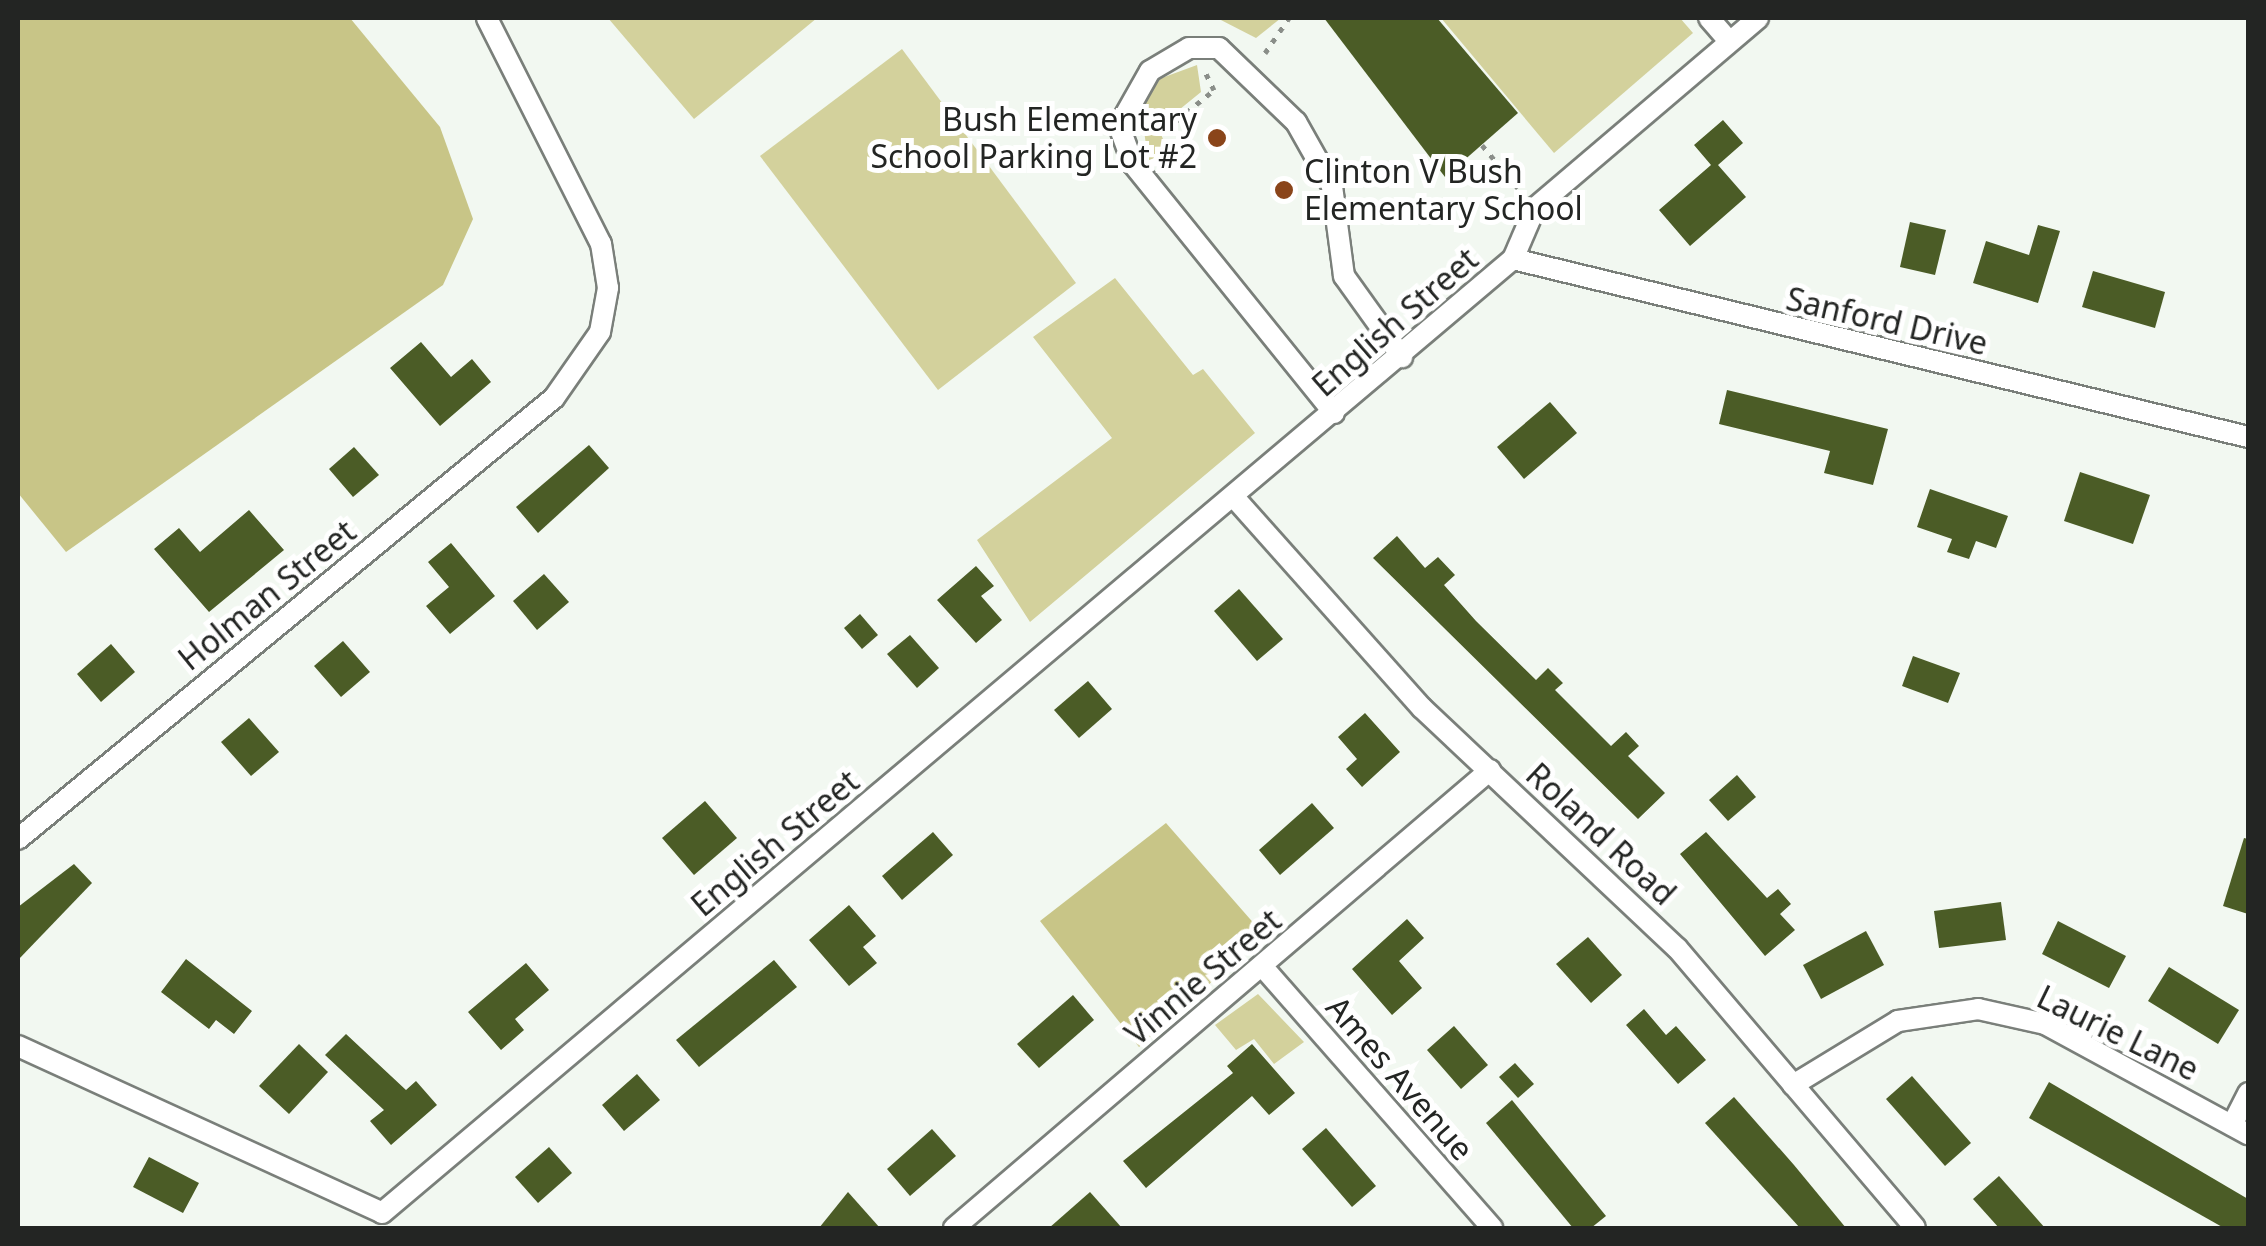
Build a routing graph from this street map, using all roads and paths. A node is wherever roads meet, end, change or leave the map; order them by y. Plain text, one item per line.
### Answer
1 (487, 18) edge
2 (1289, 18) edge
3 (1709, 18) edge
4 (1758, 18) edge
5 (1729, 42) junction
6 (1200, 46) junction
7 (1265, 53) dead end
8 (1166, 128) dead end
9 (1482, 145) dead end
10 (1518, 188) dead end
11 (1512, 260) junction
12 (1402, 357) junction
13 (1334, 414) junction
14 (2248, 437) edge
15 (1233, 496) junction
16 (1490, 770) junction
17 (21, 829) edge
18 (1262, 966) junction
19 (18, 1046) edge
20 (1793, 1085) junction
21 (2248, 1093) edge
22 (2240, 1129) edge
23 (382, 1213) junction
24 (363, 1228) edge
25 (954, 1228) edge
26 (1492, 1228) edge
27 (1916, 1228) edge

1 - 17 street, Holman Street
2 - 7 path
3 - 5 street
4 - 5 street
5 - 11 street
6 - 8 path
6 - 12 street
6 - 13 street
9 - 10 path
11 - 12 street, English Street
11 - 14 street, Sanford Drive
12 - 13 street, English Street
13 - 15 street, English Street
15 - 16 street, Roland Road
15 - 23 street, English Street
16 - 18 street, Vinnie Street
16 - 20 street, Roland Road
18 - 25 street, Vinnie Street
18 - 26 street, Ames Avenue
19 - 23 street
20 - 22 street, Laurie Lane
20 - 27 street, Roland Road
21 - 22 street
23 - 24 street, English Street

